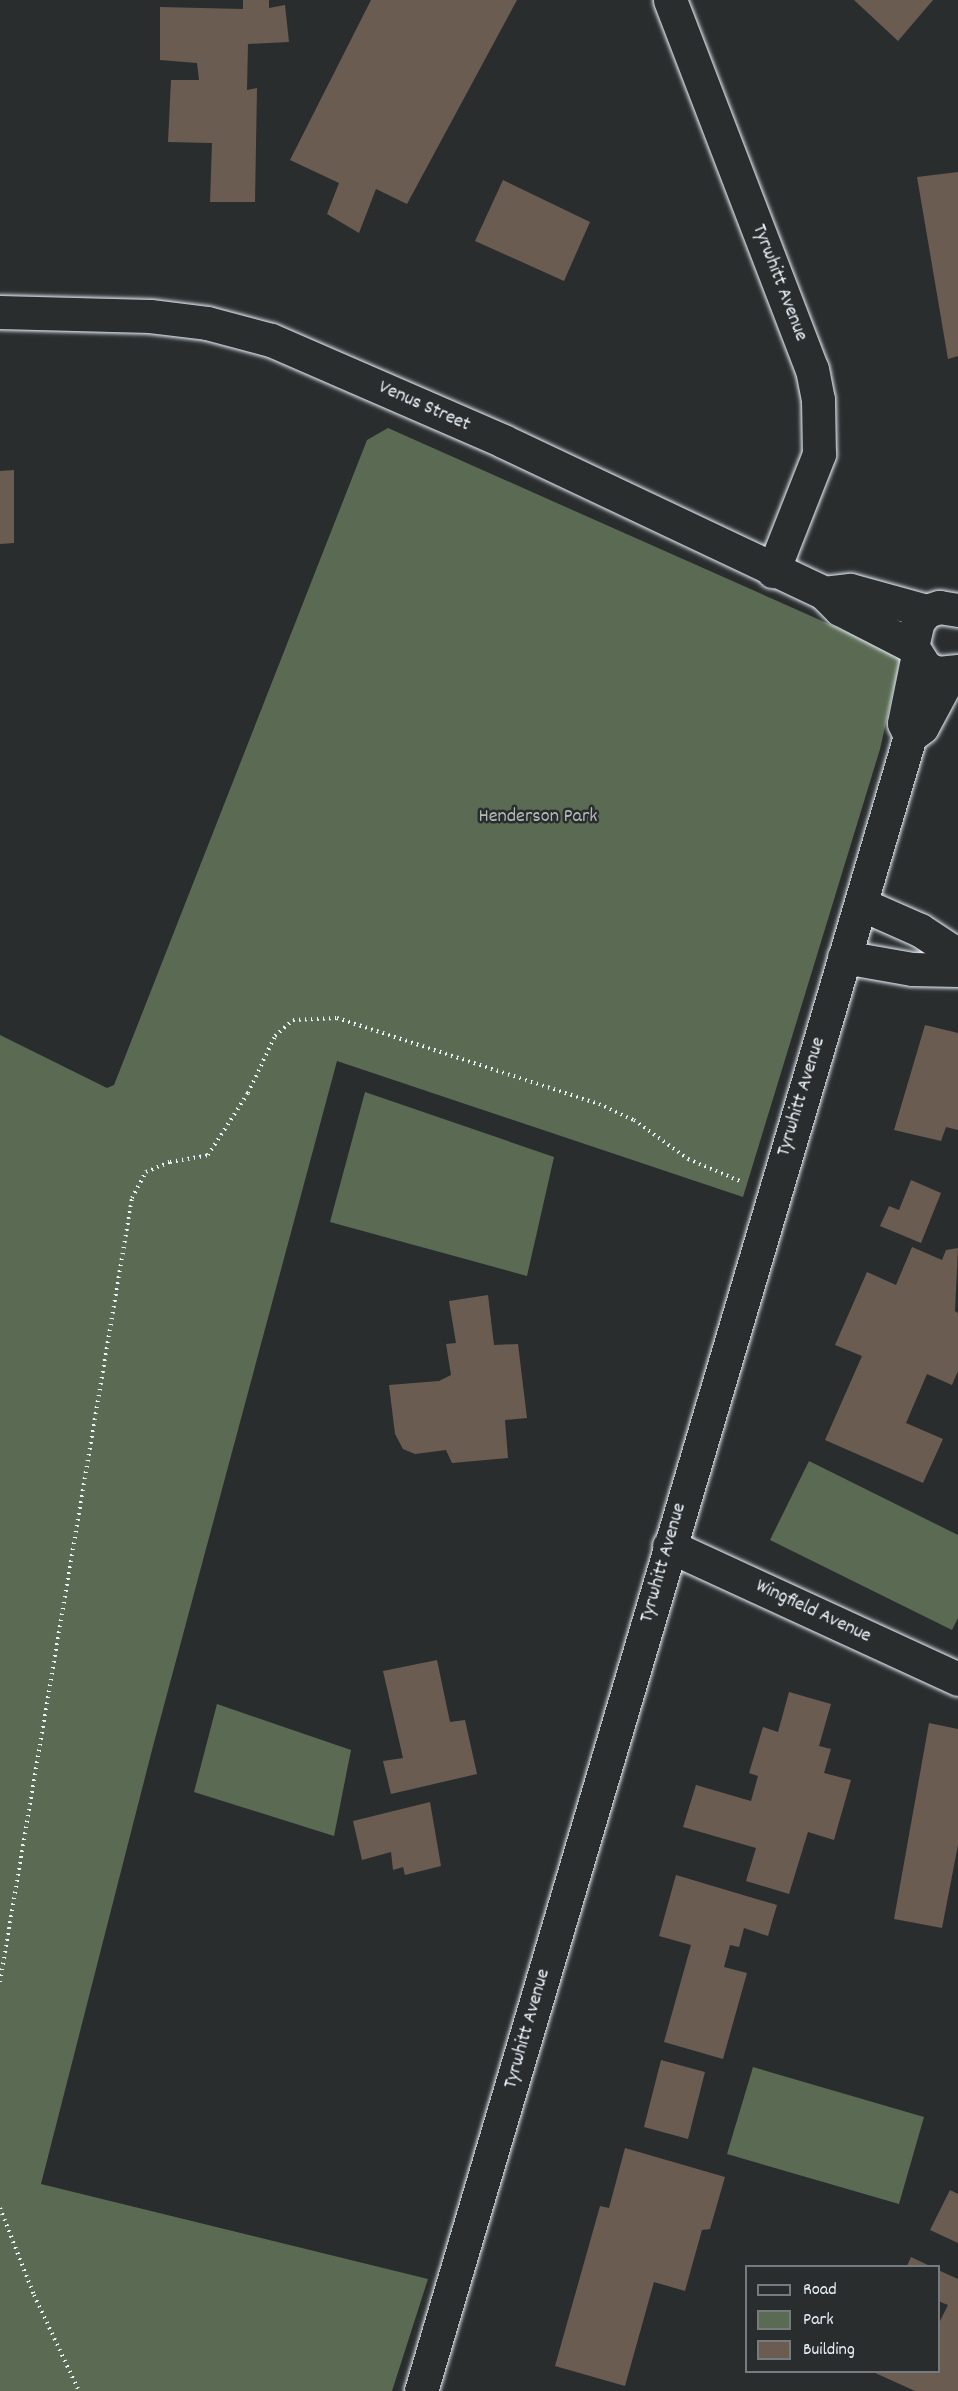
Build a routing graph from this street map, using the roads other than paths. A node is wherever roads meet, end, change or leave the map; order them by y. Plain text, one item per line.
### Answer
1 (670, 0) edge
2 (0, 312) edge
3 (773, 571) junction
4 (824, 592) junction
5 (949, 607) edge
6 (915, 652) junction
7 (954, 672) edge
8 (910, 736) junction
9 (861, 903) junction
10 (958, 955) edge
11 (844, 957) junction
12 (958, 970) edge
13 (669, 1546) junction
14 (958, 1679) edge
15 (421, 2391) edge

1 - 3 street, Tyrwhitt Avenue
2 - 3 street, Venus Street
3 - 4 street, Venus Street
4 - 5 street, Venus Street
4 - 6 street, Venus Street
5 - 6 street, Tyrwhitt Avenue
6 - 7 street, Venus Street
6 - 8 street, Tyrwhitt Avenue
7 - 8 street, Tyrwhitt Avenue
8 - 9 street, Tyrwhitt Avenue
9 - 10 street
9 - 11 street, Tyrwhitt Avenue
11 - 12 street
11 - 13 street, Tyrwhitt Avenue
13 - 14 street, Wingfield Avenue
13 - 15 street, Tyrwhitt Avenue

